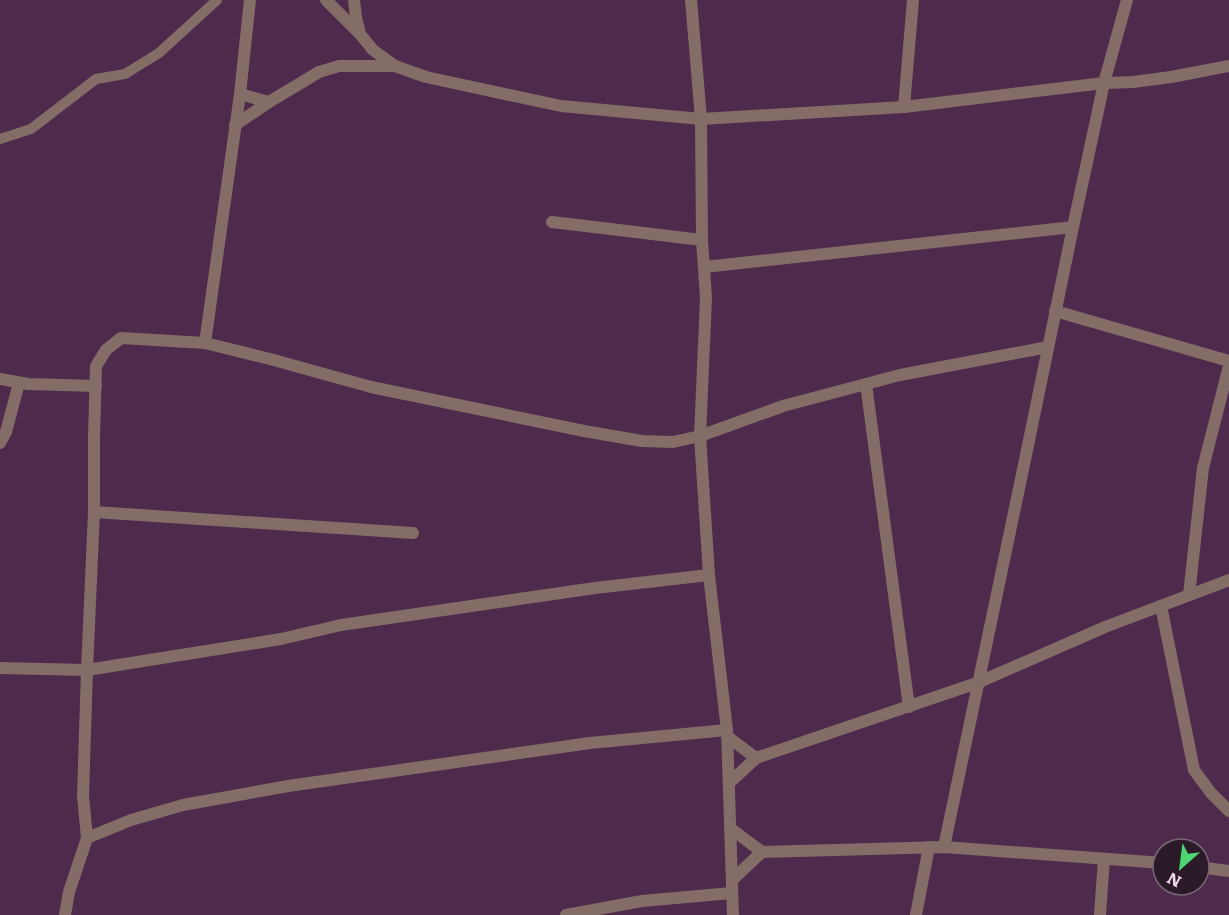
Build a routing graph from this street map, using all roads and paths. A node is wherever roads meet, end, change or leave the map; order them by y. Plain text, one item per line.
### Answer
1 (218, 0) edge
2 (250, 0) edge
3 (326, 0) edge
4 (354, 0) edge
5 (691, 0) edge
6 (913, 0) edge
7 (1127, 0) edge
8 (360, 34) junction
9 (395, 66) junction
10 (1229, 66) edge
11 (1104, 83) junction
12 (240, 94) junction
13 (269, 102) junction
14 (903, 106) junction
15 (701, 119) junction
16 (236, 125) junction
17 (0, 139) edge
18 (552, 222) dead end
19 (1073, 227) junction
20 (702, 240) junction
21 (704, 267) junction
22 (1055, 311) junction
23 (205, 343) junction
24 (1048, 346) junction
25 (1229, 361) edge
26 (1229, 366) edge
27 (0, 378) edge
28 (19, 382) junction
29 (867, 384) junction
30 (96, 386) junction
31 (700, 436) junction
32 (0, 443) edge
33 (94, 512) junction
34 (413, 532) dead end
35 (709, 575) junction
36 (1229, 580) edge
37 (1189, 595) junction
38 (1161, 606) junction
39 (0, 668) edge
40 (87, 670) junction
41 (978, 683) junction
42 (909, 707) junction
43 (728, 733) junction
44 (756, 758) junction
45 (729, 783) junction
46 (1229, 811) edge
47 (730, 828) junction
48 (87, 838) junction
49 (929, 847) junction
50 (944, 847) junction
51 (762, 852) junction
52 (1104, 858) junction
53 (1151, 862) edge
54 (1211, 869) edge
55 (1229, 871) edge
56 (732, 887) junction
57 (65, 915) edge
58 (566, 915) edge
59 (733, 915) edge
60 (916, 915) edge
61 (1100, 915) edge

1 - 17 lane
2 - 12 street
3 - 8 street
4 - 8 street
5 - 15 street
6 - 14 street
7 - 11 street
8 - 9 street
9 - 13 street
9 - 15 street
10 - 11 street
11 - 14 street
11 - 19 street
12 - 13 street
12 - 16 street
13 - 16 street
14 - 15 street
15 - 20 street
16 - 23 street
18 - 20 street
19 - 21 street
19 - 22 street
20 - 21 street
21 - 31 street
22 - 24 street
22 - 25 street
23 - 30 street
23 - 31 street
24 - 29 street
24 - 41 street
26 - 37 street
27 - 28 street
28 - 30 street
28 - 32 street
29 - 31 street
29 - 42 street
30 - 33 street
31 - 35 street
33 - 34 street
33 - 40 street
35 - 40 street
35 - 43 street
36 - 37 street
37 - 38 street
38 - 41 street
38 - 46 street
39 - 40 street
40 - 48 street
41 - 42 street
41 - 50 street
42 - 44 street
43 - 44 street
43 - 45 street
43 - 48 street
44 - 45 street
45 - 47 street
47 - 51 street
47 - 56 street
48 - 57 street
49 - 50 street
49 - 51 street
49 - 60 street
50 - 52 street
51 - 56 street
52 - 53 street
52 - 61 street
54 - 55 street
56 - 58 street
56 - 59 street

